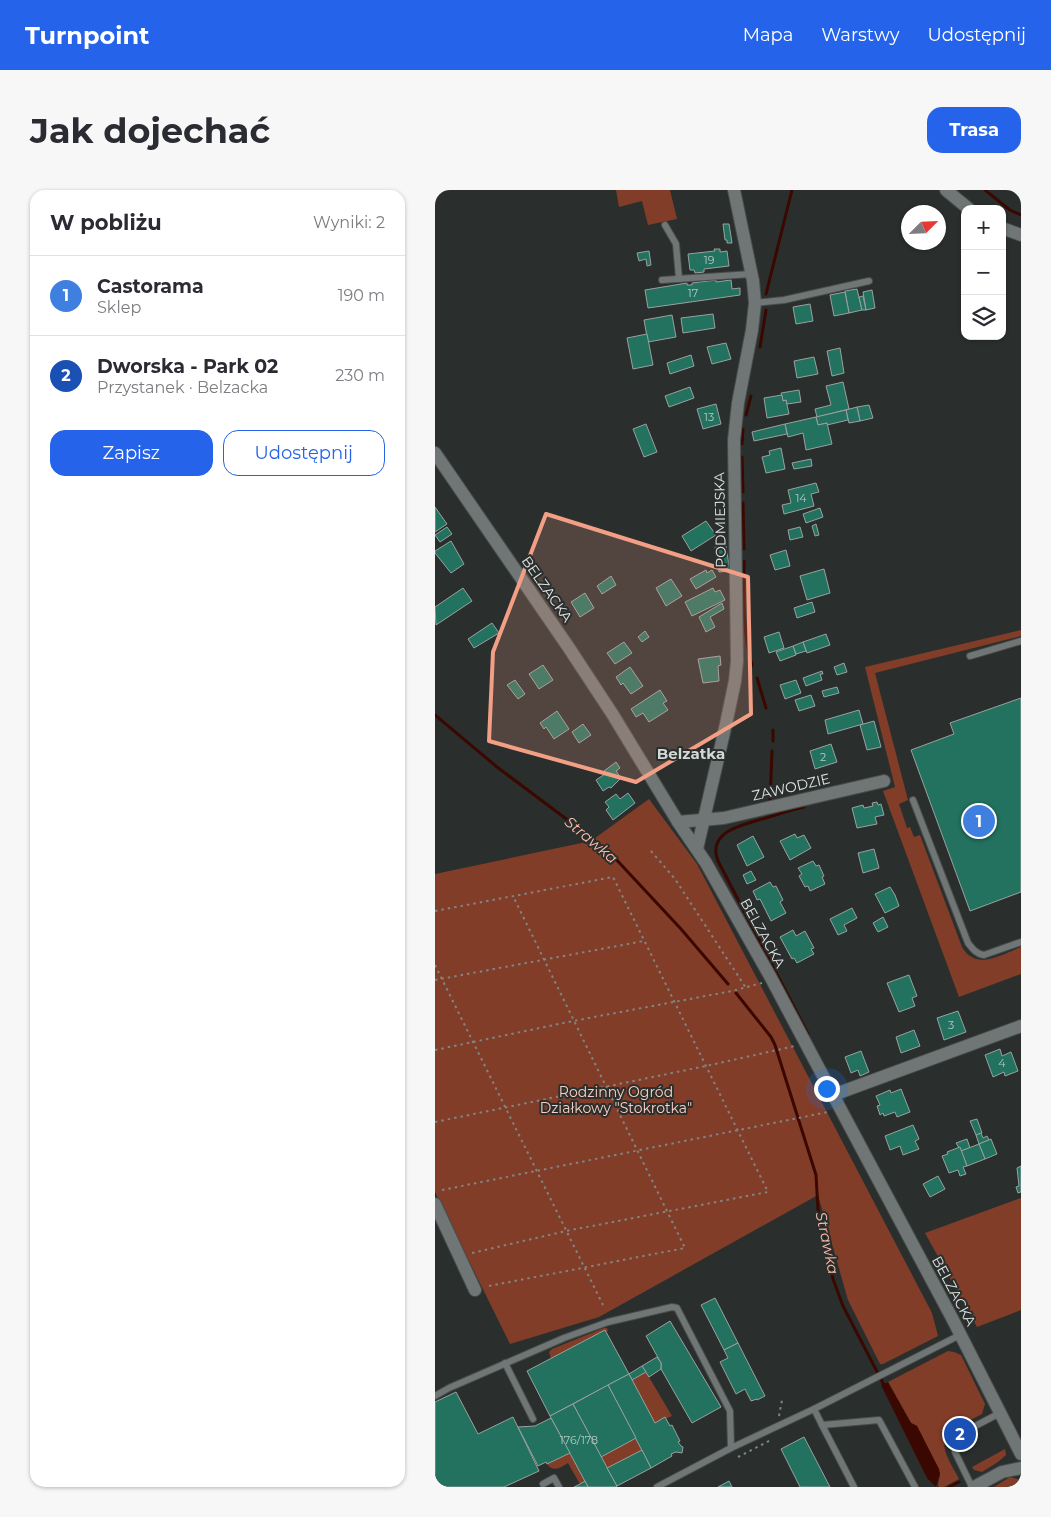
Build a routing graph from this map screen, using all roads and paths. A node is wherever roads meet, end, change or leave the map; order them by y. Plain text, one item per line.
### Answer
1 (734, 190) edge
2 (946, 190) edge
3 (964, 205) edge
4 (665, 225) dead end
5 (1006, 229) edge
6 (1021, 235) edge
7 (751, 274) junction
8 (679, 279) junction
9 (662, 280) dead end
10 (869, 281) dead end
11 (755, 303) junction
12 (435, 453) edge
13 (1021, 641) edge
14 (970, 656) dead end
15 (884, 781) dead end
16 (913, 800) dead end
17 (704, 820) junction
18 (678, 822) junction
19 (697, 849) junction
20 (651, 851) dead end
21 (513, 896) junction
22 (435, 911) edge
23 (645, 941) junction
24 (1021, 942) edge
25 (543, 960) junction
26 (435, 965) edge
27 (442, 979) junction
28 (435, 980) edge
29 (760, 984) dead end
30 (746, 988) junction
31 (675, 1003) junction
32 (573, 1021) junction
33 (1021, 1026) edge
34 (473, 1042) junction
35 (792, 1047) dead end
36 (435, 1050) edge
37 (706, 1066) junction
38 (605, 1087) junction
39 (833, 1095) junction
40 (505, 1107) junction
41 (826, 1112) dead end
42 (435, 1122) edge
43 (737, 1130) junction
44 (636, 1150) junction
45 (536, 1171) junction
46 (442, 1190) dead end
47 (435, 1204) edge
48 (667, 1212) junction
49 (566, 1231) junction
50 (472, 1252) dead end
51 (585, 1267) junction
52 (489, 1286) dead end
53 (475, 1290) dead end
54 (603, 1305) dead end
55 (960, 1335) junction
56 (505, 1364) junction
57 (435, 1396) edge
58 (782, 1400) dead end
59 (814, 1409) junction
60 (1000, 1413) junction
61 (533, 1419) dead end
62 (779, 1419) dead end
63 (822, 1425) junction
64 (731, 1448) junction
65 (1021, 1454) edge
66 (1021, 1468) edge
67 (543, 1484) dead end
68 (559, 1487) edge
69 (657, 1487) edge
70 (854, 1487) edge
71 (915, 1487) edge
72 (973, 1487) edge

1 - 7 street, PODMIEJSKA
2 - 3 street
4 - 8 lane
5 - 6 street
7 - 8 lane
7 - 11 street, PODMIEJSKA
8 - 9 lane
10 - 11 lane
11 - 17 street, PODMIEJSKA
12 - 18 street, BELZACKA
13 - 14 lane
15 - 17 street, ZAWODZIE
16 - 24 lane
17 - 18 street, ZAWODZIE
17 - 19 street, PODMIEJSKA
18 - 19 street, BELZACKA
19 - 39 street, BELZACKA
20 - 30 path
21 - 22 path
21 - 23 path
21 - 25 path
23 - 25 path
23 - 31 path
25 - 27 path
25 - 32 path
26 - 27 path
27 - 28 path
27 - 34 path
29 - 30 path
30 - 31 path
31 - 32 path
31 - 37 path
32 - 34 path
32 - 38 path
33 - 39 street
34 - 36 path
34 - 40 path
35 - 37 path
37 - 38 path
37 - 43 path
38 - 40 path
38 - 44 path
39 - 55 street, BELZACKA
40 - 42 path
40 - 45 path
41 - 43 path
43 - 44 path
43 - 48 path
44 - 45 path
44 - 48 path
45 - 46 path
45 - 49 path
47 - 53 street
48 - 49 path
48 - 51 path
49 - 50 path
49 - 51 path
51 - 52 path
51 - 54 path
55 - 59 lane
55 - 60 street, BELZACKA
56 - 57 lane
56 - 61 lane
56 - 64 lane
58 - 62 path
59 - 63 lane
59 - 64 lane
60 - 65 street, BELZACKA
60 - 72 lane
63 - 70 lane
63 - 71 lane
64 - 69 lane
66 - 72 street
67 - 68 lane

